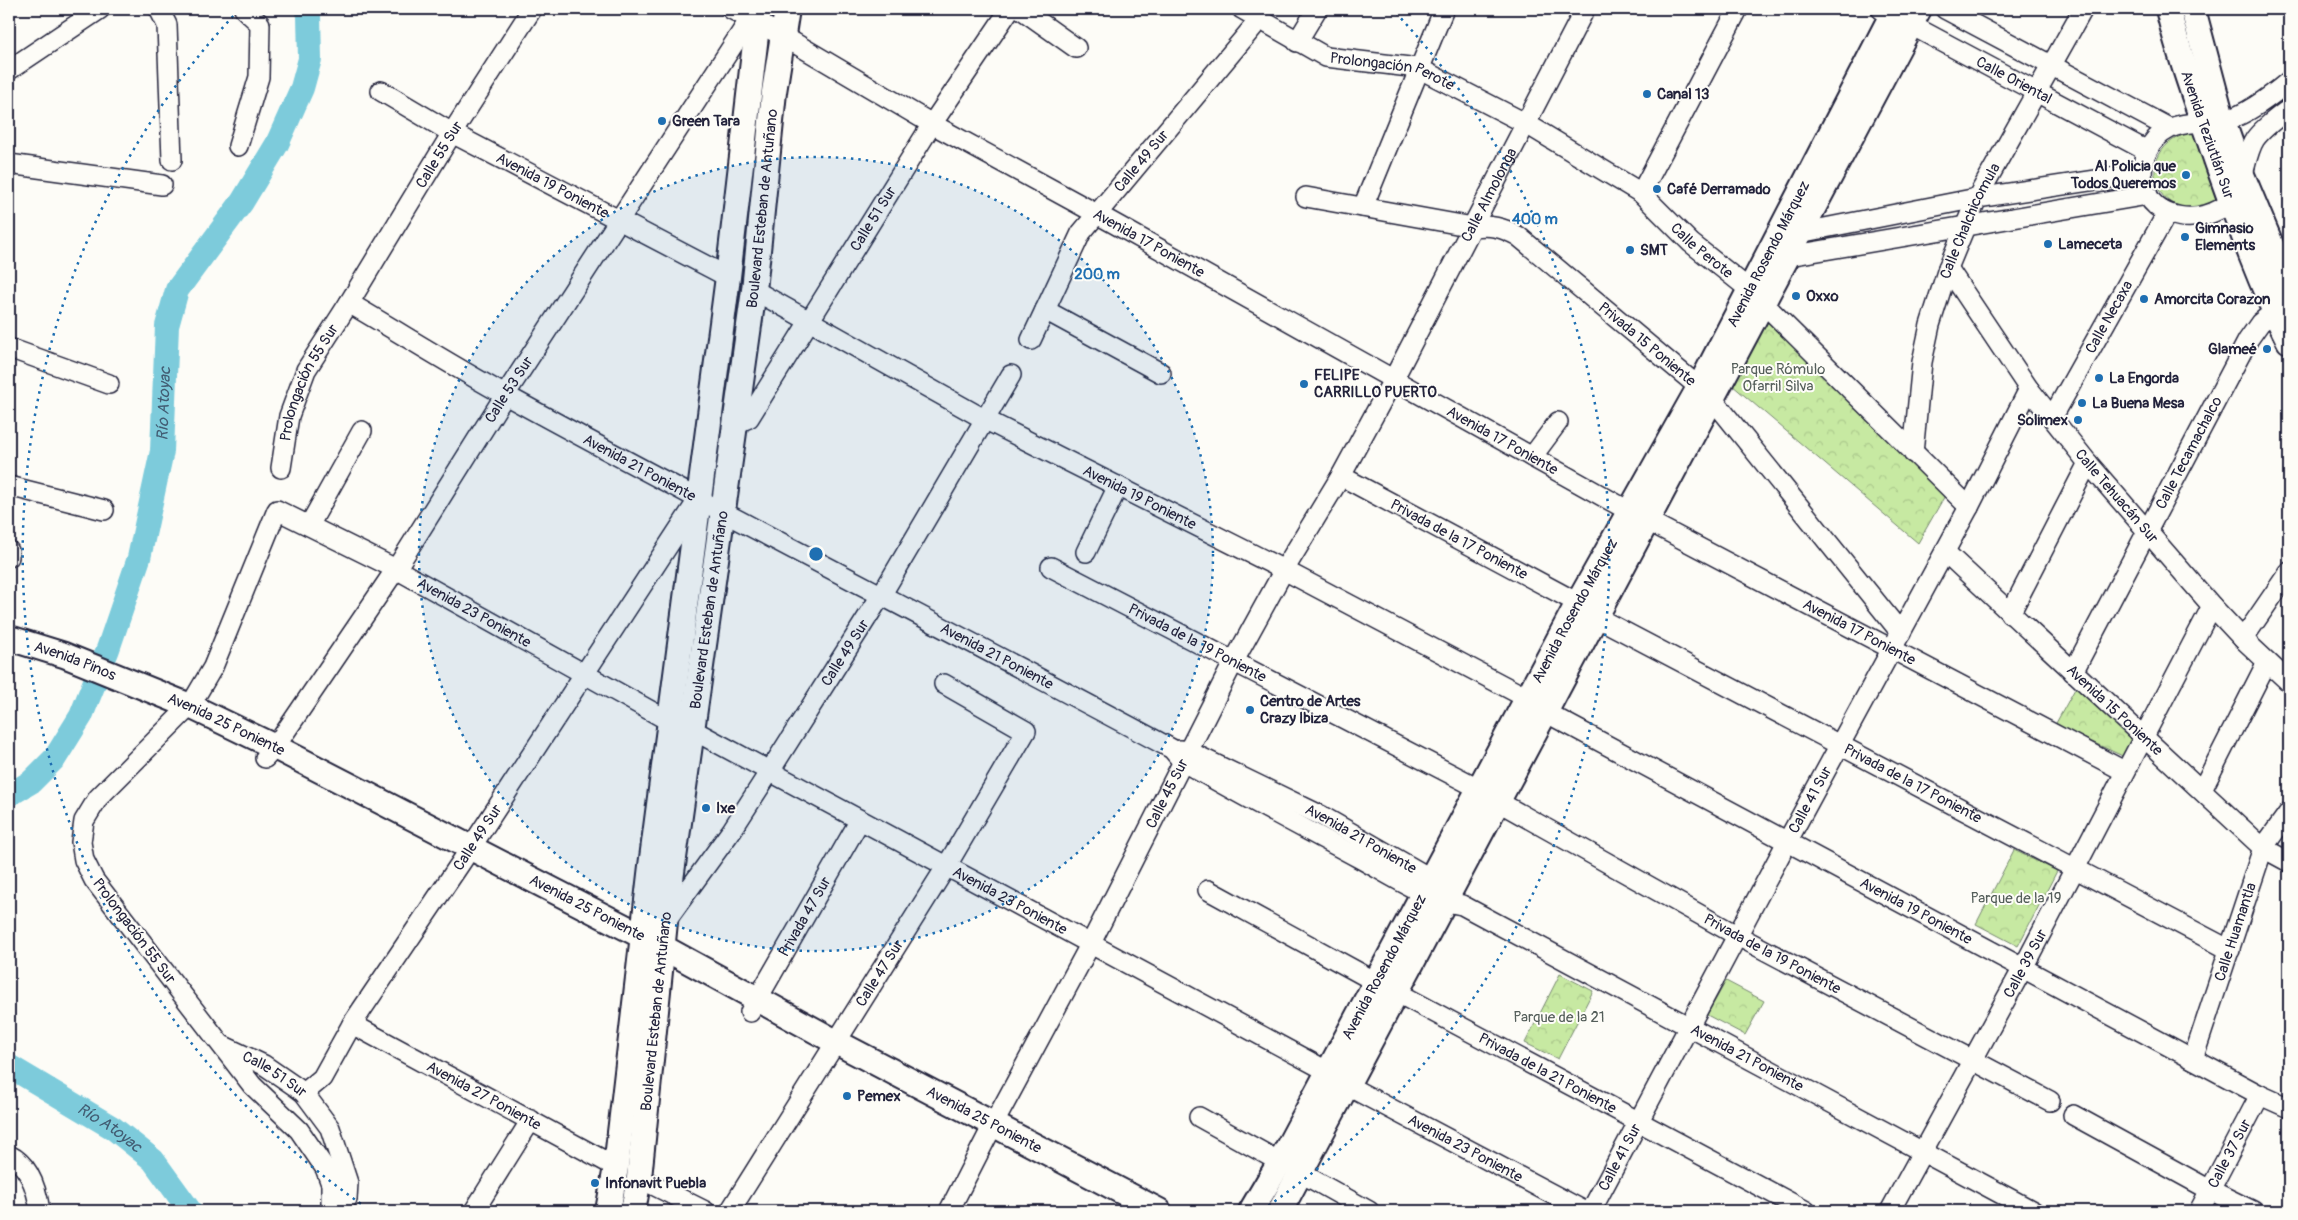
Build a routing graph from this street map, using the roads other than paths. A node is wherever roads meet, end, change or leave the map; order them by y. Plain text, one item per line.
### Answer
1 (100, 9) edge
2 (159, 9) edge
3 (244, 9) edge
4 (532, 9) edge
5 (731, 9) edge
6 (787, 9) edge
7 (1010, 9) edge
8 (1021, 9) edge
9 (1242, 9) edge
10 (1317, 9) edge
11 (1444, 9) edge
12 (1585, 9) edge
13 (1738, 9) edge
14 (1945, 9) edge
15 (2083, 9) edge
16 (2168, 9) edge
17 (2193, 9) edge
18 (1900, 13) edge
19 (755, 16) edge
20 (1259, 20) junction
21 (782, 35) junction
22 (1297, 42) junction
23 (1076, 48) dead end
24 (2051, 65) junction
25 (1418, 68) junction
26 (9, 70) edge
27 (2289, 81) edge
28 (380, 90) dead end
29 (2037, 92) junction
30 (2289, 109) edge
31 (1525, 122) junction
32 (2213, 122) junction
33 (932, 124) junction
34 (2170, 128) junction
35 (452, 133) junction
36 (238, 146) dead end
37 (2147, 151) junction
38 (172, 160) dead end
39 (9, 164) edge
40 (2142, 173) junction
41 (2242, 175) junction
42 (162, 185) dead end
43 (1641, 193) junction
44 (2148, 195) junction
45 (1306, 197) dead end
46 (1977, 198) junction
47 (2231, 201) junction
48 (1363, 207) junction
49 (1097, 214) junction
50 (2166, 214) junction
51 (619, 219) junction
52 (1965, 226) junction
53 (1472, 227) junction
54 (1783, 247) junction
55 (1948, 268) junction
56 (728, 277) junction
57 (2289, 287) edge
58 (754, 290) junction
59 (1756, 296) junction
60 (349, 303) junction
61 (2282, 305) edge
62 (1045, 310) junction
63 (810, 320) junction
64 (1031, 340) dead end
65 (2289, 341) edge
66 (9, 348) edge
67 (1161, 372) dead end
68 (1011, 375) dead end
69 (1393, 380) junction
70 (109, 384) dead end
71 (2029, 389) junction
72 (1706, 392) junction
73 (505, 395) junction
74 (2052, 418) junction
75 (986, 420) junction
76 (1558, 422) dead end
77 (735, 424) junction
78 (362, 430) dead end
79 (1913, 453) junction
80 (1532, 457) junction
81 (2088, 463) junction
82 (281, 468) dead end
83 (1341, 476) junction
84 (9, 486) edge
85 (1118, 486) junction
86 (698, 499) junction
87 (1969, 507) junction
88 (104, 510) dead end
89 (277, 510) joint
90 (723, 512) junction
91 (1638, 516) junction
92 (310, 524) junction
93 (2148, 531) junction
94 (9, 551) edge
95 (1086, 552) dead end
96 (1945, 552) junction
97 (9, 557) edge
98 (1051, 567) dead end
99 (396, 569) junction
100 (1284, 570) junction
101 (2289, 572) edge
102 (882, 594) junction
103 (2212, 606) junction
104 (1587, 610) junction
105 (2010, 614) junction
106 (1902, 633) junction
107 (9, 638) edge
108 (2243, 639) junction
109 (1892, 649) junction
110 (9, 650) edge
111 (62, 660) junction
112 (1234, 661) junction
113 (2267, 662) junction
114 (2074, 672) junction
115 (585, 675) junction
116 (2289, 682) edge
117 (944, 684) dead end
118 (138, 691) joint
119 (1527, 698) junction
120 (186, 711) junction
121 (1545, 712) junction
122 (669, 721) junction
123 (693, 730) junction
124 (2143, 736) junction
125 (1842, 745) junction
126 (270, 752) junction
127 (1181, 754) junction
128 (770, 771) junction
129 (2124, 771) junction
130 (1478, 788) junction
131 (2202, 790) junction
132 (1497, 801) junction
133 (2289, 812) edge
134 (860, 820) junction
135 (1787, 842) junction
136 (2263, 848) junction
137 (466, 854) junction
138 (2289, 862) edge
139 (946, 867) junction
140 (2074, 869) junction
141 (1426, 885) junction
142 (1208, 890) dead end
143 (1452, 899) junction
144 (666, 922) junction
145 (1738, 936) junction
146 (1091, 943) junction
147 (2230, 950) junction
148 (653, 951) junction
149 (2023, 968) junction
150 (1386, 987) junction
151 (753, 1005) junction
152 (352, 1024) junction
153 (1690, 1028) junction
154 (220, 1045) junction
155 (832, 1049) junction
156 (2194, 1059) junction
157 (1971, 1060) junction
158 (1328, 1071) junction
159 (1346, 1085) junction
160 (304, 1093) junction
161 (2260, 1095) junction
162 (2050, 1102) dead end
163 (2289, 1108) edge
164 (2073, 1115) dead end
165 (1199, 1117) dead end
166 (531, 1120) junction
167 (1639, 1121) junction
168 (990, 1132) junction
169 (1922, 1152) junction
170 (9, 1155) edge
171 (1280, 1162) junction
172 (616, 1167) junction
173 (1301, 1173) junction
174 (639, 1178) junction
175 (2210, 1190) junction
176 (40, 1211) edge
177 (331, 1211) edge
178 (336, 1211) edge
179 (474, 1211) edge
180 (608, 1211) edge
181 (633, 1211) edge
182 (705, 1211) edge
183 (730, 1211) edge
184 (949, 1211) edge
185 (1128, 1211) edge
186 (1159, 1211) edge
187 (1251, 1211) edge
188 (1280, 1211) edge
189 (1369, 1211) edge
190 (1584, 1211) edge
191 (1592, 1211) edge
192 (1806, 1211) edge
193 (1890, 1211) edge
194 (2033, 1211) edge
195 (2199, 1211) edge
196 (2253, 1211) edge

1 - 26 street
2 - 38 street
3 - 36 street
4 - 35 street, Calle 55 Sur
5 - 19 street, Avenida 17 Poniente
6 - 21 main road, Boulevard Esteban de Antuñano
7 - 33 street, Calle 51 Sur
8 - 23 street
9 - 20 street
10 - 22 street
11 - 25 street
12 - 31 street, Calle Almolonga
13 - 43 street
14 - 24 street, Calle Oriental
15 - 24 street, Calle Chalchicomula
16 - 32 main road, Avenida Teziutlán Sur
17 - 32 main road, Avenida Teziutlán Sur
18 - 29 street, Calle Oriental
18 - 54 main road, Avenida Rosendo Márquez
19 - 21 street, Avenida 17 Poniente
19 - 51 street, Calle 53 Sur
19 - 56 main road, Boulevard Esteban de Antuñano
20 - 22 street, Prolongación Perote
20 - 49 street, Calle 49 Sur
21 - 33 street, Avenida 17 Poniente
21 - 58 main road, Boulevard Esteban de Antuñano
22 - 25 street, Prolongación Perote
24 - 29 street, Calle Chalchicomula
24 - 34 street, Calle Oriental
25 - 31 street, Prolongación Perote
25 - 48 street
27 - 32 street
28 - 35 street, Avenida 19 Poniente
29 - 37 street, Calle Oriental
29 - 46 street, Calle Chalchicomula
30 - 41 street
31 - 43 street, Calle Perote
31 - 53 street, Calle Almolonga
32 - 34 street
32 - 41 main road, Avenida Teziutlán Sur
32 - 47 main road, Avenida Teziutlán Sur
33 - 49 street, Avenida 17 Poniente
33 - 63 street, Calle 51 Sur
34 - 37 street
35 - 51 street, Avenida 19 Poniente
35 - 60 street, Calle 55 Sur
37 - 40 street
39 - 42 street
40 - 44 street
40 - 46 street
41 - 47 street
41 - 57 main road, Avenida Teziutlán Sur
43 - 59 street, Calle Perote
44 - 50 street
44 - 52 street
45 - 48 street, Privada 15 Poniente
46 - 52 street, Calle Chalchicomula
46 - 54 street
47 - 50 street
47 - 61 main road, Avenida Teziutlán Sur
48 - 53 street, Privada 15 Poniente
49 - 62 street, Calle 49 Sur
49 - 69 street, Avenida 17 Poniente
50 - 74 street, Calle Necaxa
51 - 56 street, Avenida 19 Poniente
51 - 73 street, Calle 53 Sur
52 - 54 street
52 - 55 street, Calle Chalchicomula
53 - 69 street, Calle Almolonga
53 - 72 street, Privada 15 Poniente
54 - 59 main road, Avenida Rosendo Márquez
55 - 71 street, Calle Tehuacán Sur
55 - 79 street, Calle Chalchicomula
56 - 86 main road, Boulevard Esteban de Antuñano
58 - 63 street, Avenida 19 Poniente
58 - 77 main road, Boulevard Esteban de Antuñano
59 - 72 main road, Avenida Rosendo Márquez
59 - 79 street, Calle Perote
60 - 73 street, Avenida 21 Poniente
60 - 82 street, Prolongación 55 Sur
61 - 65 main road, Avenida Teziutlán Sur
61 - 93 street, Calle Tecamachalco
62 - 64 street, Calle 49 Sur
62 - 67 street
63 - 75 street, Avenida 19 Poniente
63 - 77 street, Calle 51 Sur
66 - 70 street
68 - 75 street, Calle 49 Sur
69 - 80 street, Avenida 17 Poniente
69 - 83 street, Calle 45 Sur
71 - 74 street, Calle Tehuacán Sur
71 - 87 street, Calle 41 Sur
72 - 91 main road, Avenida Rosendo Márquez
72 - 106 street, Privada 15 Poniente
73 - 86 street, Avenida 21 Poniente
73 - 99 street, Calle 53 Sur
74 - 81 street, Calle Tehuacán Sur
75 - 85 street, Avenida 19 Poniente
75 - 102 street, Calle 49 Sur
76 - 80 street
77 - 90 main road, Boulevard Esteban de Antuñano
78 - 92 street
79 - 87 street, Calle Perote
80 - 91 street, Avenida 17 Poniente
81 - 93 street, Calle Tehuacán Sur
81 - 105 street
83 - 100 street, Calle 45 Sur
83 - 104 street, Privada de la 17 Poniente
84 - 88 street
85 - 95 street
85 - 100 street, Avenida 19 Poniente
86 - 90 street, Avenida 21 Poniente
86 - 115 street, Calle 49 Sur
86 - 122 main road, Boulevard Esteban de Antuñano
87 - 96 street, Calle 41 Sur
89 - 92 street, Avenida 23 Poniente
89 - 120 street, Prolongación 55 Sur
90 - 102 street, Avenida 21 Poniente
90 - 123 main road, Boulevard Esteban de Antuñano
91 - 104 main road, Avenida Rosendo Márquez
91 - 109 street, Avenida 17 Poniente
92 - 99 street, Avenida 23 Poniente
93 - 103 street, Calle Tehuacán Sur
93 - 114 street, Calle Tecamachalco
94 - 97 street
96 - 105 street, Avenida 15 Poniente
96 - 106 street, Calle 41 Sur
98 - 112 street, Privada de la 19 Poniente
99 - 115 street, Avenida 23 Poniente
99 - 126 street, Calle 53 Sur
100 - 112 street, Calle 45 Sur
100 - 119 street, Avenida 19 Poniente
101 - 108 street
102 - 127 street, Avenida 21 Poniente
102 - 128 street, Calle 49 Sur
103 - 108 street, Calle Tehuacán Sur
103 - 124 street, Calle 39 Sur
104 - 119 main road, Avenida Rosendo Márquez
104 - 121 main road, Avenida Rosendo Márquez
104 - 125 street, Privada de la 17 Poniente
105 - 114 street, Avenida 15 Poniente
106 - 109 street, Calle 41 Sur
107 - 111 main road, Avenida Pinos
108 - 113 street, Calle Tehuacán Sur
109 - 125 street, Calle 41 Sur
109 - 129 street, Avenida 17 Poniente
110 - 111 main road, Avenida Pinos
111 - 118 main road, Avenida Pinos
112 - 127 street, Calle 45 Sur
112 - 130 street, Privada de la 19 Poniente
113 - 116 street, Calle Tehuacán Sur
113 - 131 street
114 - 124 street, Avenida 15 Poniente
115 - 122 street, Avenida 23 Poniente
115 - 137 street, Calle 49 Sur
117 - 139 street, Calle 47 Sur
118 - 120 main road, Avenida 25 Poniente
119 - 130 main road, Avenida Rosendo Márquez
120 - 126 main road, Avenida 25 Poniente
120 - 154 street, Prolongación 55 Sur
121 - 132 main road, Avenida Rosendo Márquez
121 - 135 street, Avenida 19 Poniente
122 - 148 main road, Boulevard Esteban de Antuñano
123 - 128 street, Avenida 23 Poniente
123 - 144 main road, Boulevard Esteban de Antuñano
124 - 129 street, Calle 39 Sur
124 - 131 street, Avenida 15 Poniente
125 - 135 street, Calle 41 Sur
125 - 140 street, Privada de la 17 Poniente
126 - 137 main road, Avenida 25 Poniente
127 - 141 street, Avenida 21 Poniente
127 - 146 street, Calle 45 Sur
128 - 134 street, Avenida 23 Poniente
128 - 144 street, Calle 49 Sur
129 - 140 street, Calle 39 Sur
130 - 141 main road, Avenida Rosendo Márquez
131 - 136 street, Avenida 15 Poniente
132 - 143 main road, Avenida Rosendo Márquez
132 - 145 street, Privada de la 19 Poniente
133 - 136 street, Calle Huamantla
134 - 139 street, Avenida 23 Poniente
134 - 151 street, Privada 47 Sur
135 - 145 street, Calle 41 Sur
135 - 149 street, Avenida 19 Poniente
136 - 138 street, Avenida 15 Poniente
136 - 147 street, Calle Huamantla
137 - 148 main road, Avenida 25 Poniente
137 - 152 street, Calle 49 Sur
139 - 146 street, Avenida 23 Poniente
139 - 155 street, Calle 47 Sur
140 - 147 street, Privada de la 17 Poniente
140 - 149 street, Calle 39 Sur
141 - 143 street, Avenida 21 Poniente
141 - 150 main road, Avenida Rosendo Márquez
142 - 150 street, Privada de la 21 Poniente
143 - 150 main road, Avenida Rosendo Márquez
143 - 153 street, Avenida 21 Poniente
144 - 148 main road, Boulevard Esteban de Antuñano
145 - 153 street, Calle 41 Sur
145 - 157 street, Privada de la 19 Poniente
146 - 158 street, Avenida 23 Poniente
146 - 168 street, Calle 45 Sur
147 - 156 street, Calle Huamantla
148 - 151 main road, Avenida 25 Poniente
148 - 172 main road, Boulevard Esteban de Antuñano
148 - 174 main road, Boulevard Esteban de Antuñano
149 - 156 street, Avenida 19 Poniente
149 - 157 street, Calle 39 Sur
150 - 158 main road, Avenida Rosendo Márquez
150 - 159 main road, Avenida Rosendo Márquez
150 - 167 street, Privada de la 21 Poniente
151 - 155 main road, Avenida 25 Poniente
152 - 160 street, Calle 51 Sur
152 - 166 street, Avenida 27 Poniente
153 - 167 street, Calle 41 Sur
153 - 169 street, Avenida 21 Poniente
154 - 160 street, Calle 51 Sur
154 - 177 street, Prolongación 55 Sur
155 - 168 main road, Avenida 25 Poniente
155 - 183 street, Calle 47 Sur
156 - 161 street, Avenida 19 Poniente
157 - 162 street, Privada de la 19 Poniente
157 - 169 street, Calle 39 Sur
158 - 171 main road, Avenida Rosendo Márquez
159 - 173 main road, Avenida Rosendo Márquez
159 - 190 street, Avenida 23 Poniente
160 - 178 street
161 - 163 street, Avenida 19 Poniente
161 - 175 street, Calle 37 Sur
164 - 175 street
165 - 171 street
166 - 172 street, Avenida 27 Poniente
166 - 179 street
167 - 191 street, Calle 41 Sur
167 - 192 street, Privada de la 21 Poniente
168 - 184 street, Calle 45 Sur
168 - 185 main road, Avenida 25 Poniente
168 - 186 main road, Avenida 25 Poniente
169 - 193 street, Calle 39 Sur
169 - 194 street, Avenida 21 Poniente
170 - 176 street
171 - 187 main road, Avenida Rosendo Márquez
172 - 180 main road, Boulevard Esteban de Antuñano
173 - 188 main road, Avenida Rosendo Márquez
173 - 189 street
174 - 181 main road, Boulevard Esteban de Antuñano
174 - 182 street
175 - 195 street, Calle 37 Sur
175 - 196 street

